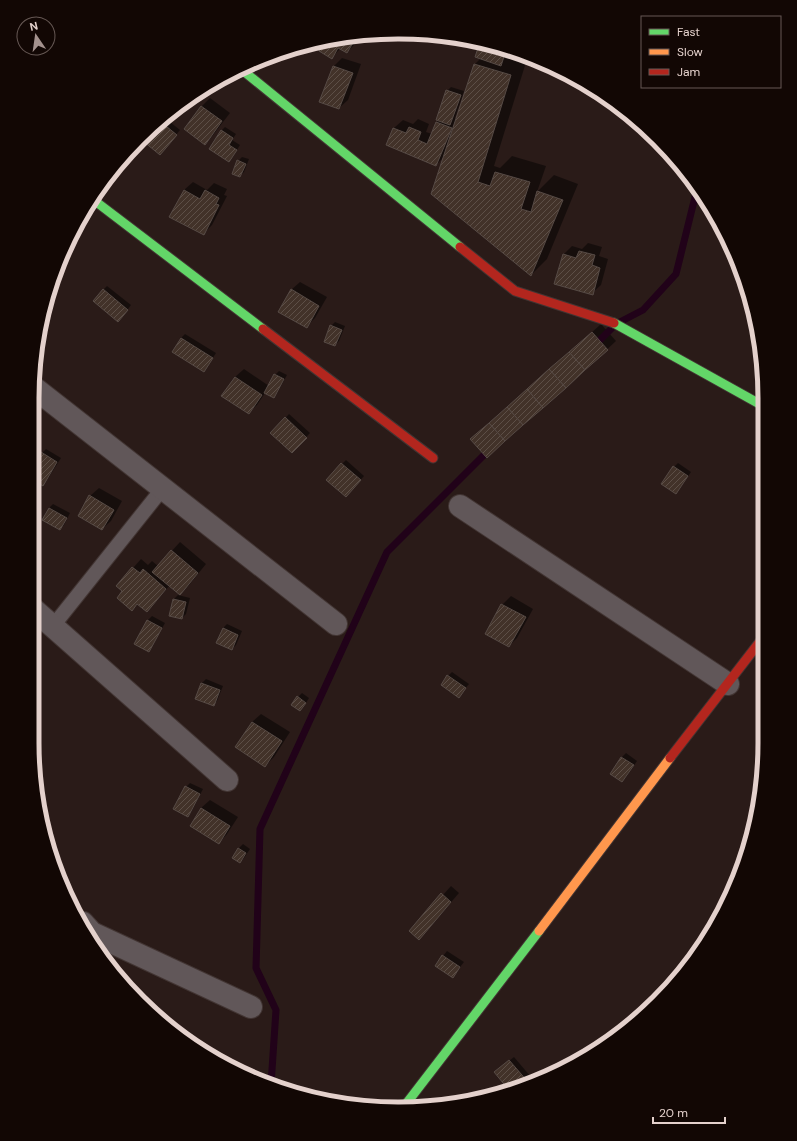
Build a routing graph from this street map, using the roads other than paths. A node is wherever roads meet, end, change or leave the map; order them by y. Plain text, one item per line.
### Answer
1 (246, 73) edge
2 (97, 203) edge
3 (39, 392) edge
4 (758, 403) edge
5 (433, 458) dead end
6 (163, 488) junction
7 (460, 506) dead end
8 (39, 614) edge
9 (336, 624) dead end
10 (53, 626) junction
11 (758, 644) edge
12 (728, 684) junction
13 (228, 780) dead end
14 (94, 933) edge
15 (251, 1007) dead end
16 (408, 1102) edge

1 - 4 street
2 - 5 street
3 - 6 street
6 - 9 street
6 - 10 lane
7 - 12 street
8 - 10 street
10 - 13 street
11 - 12 street
12 - 16 street
14 - 15 street

